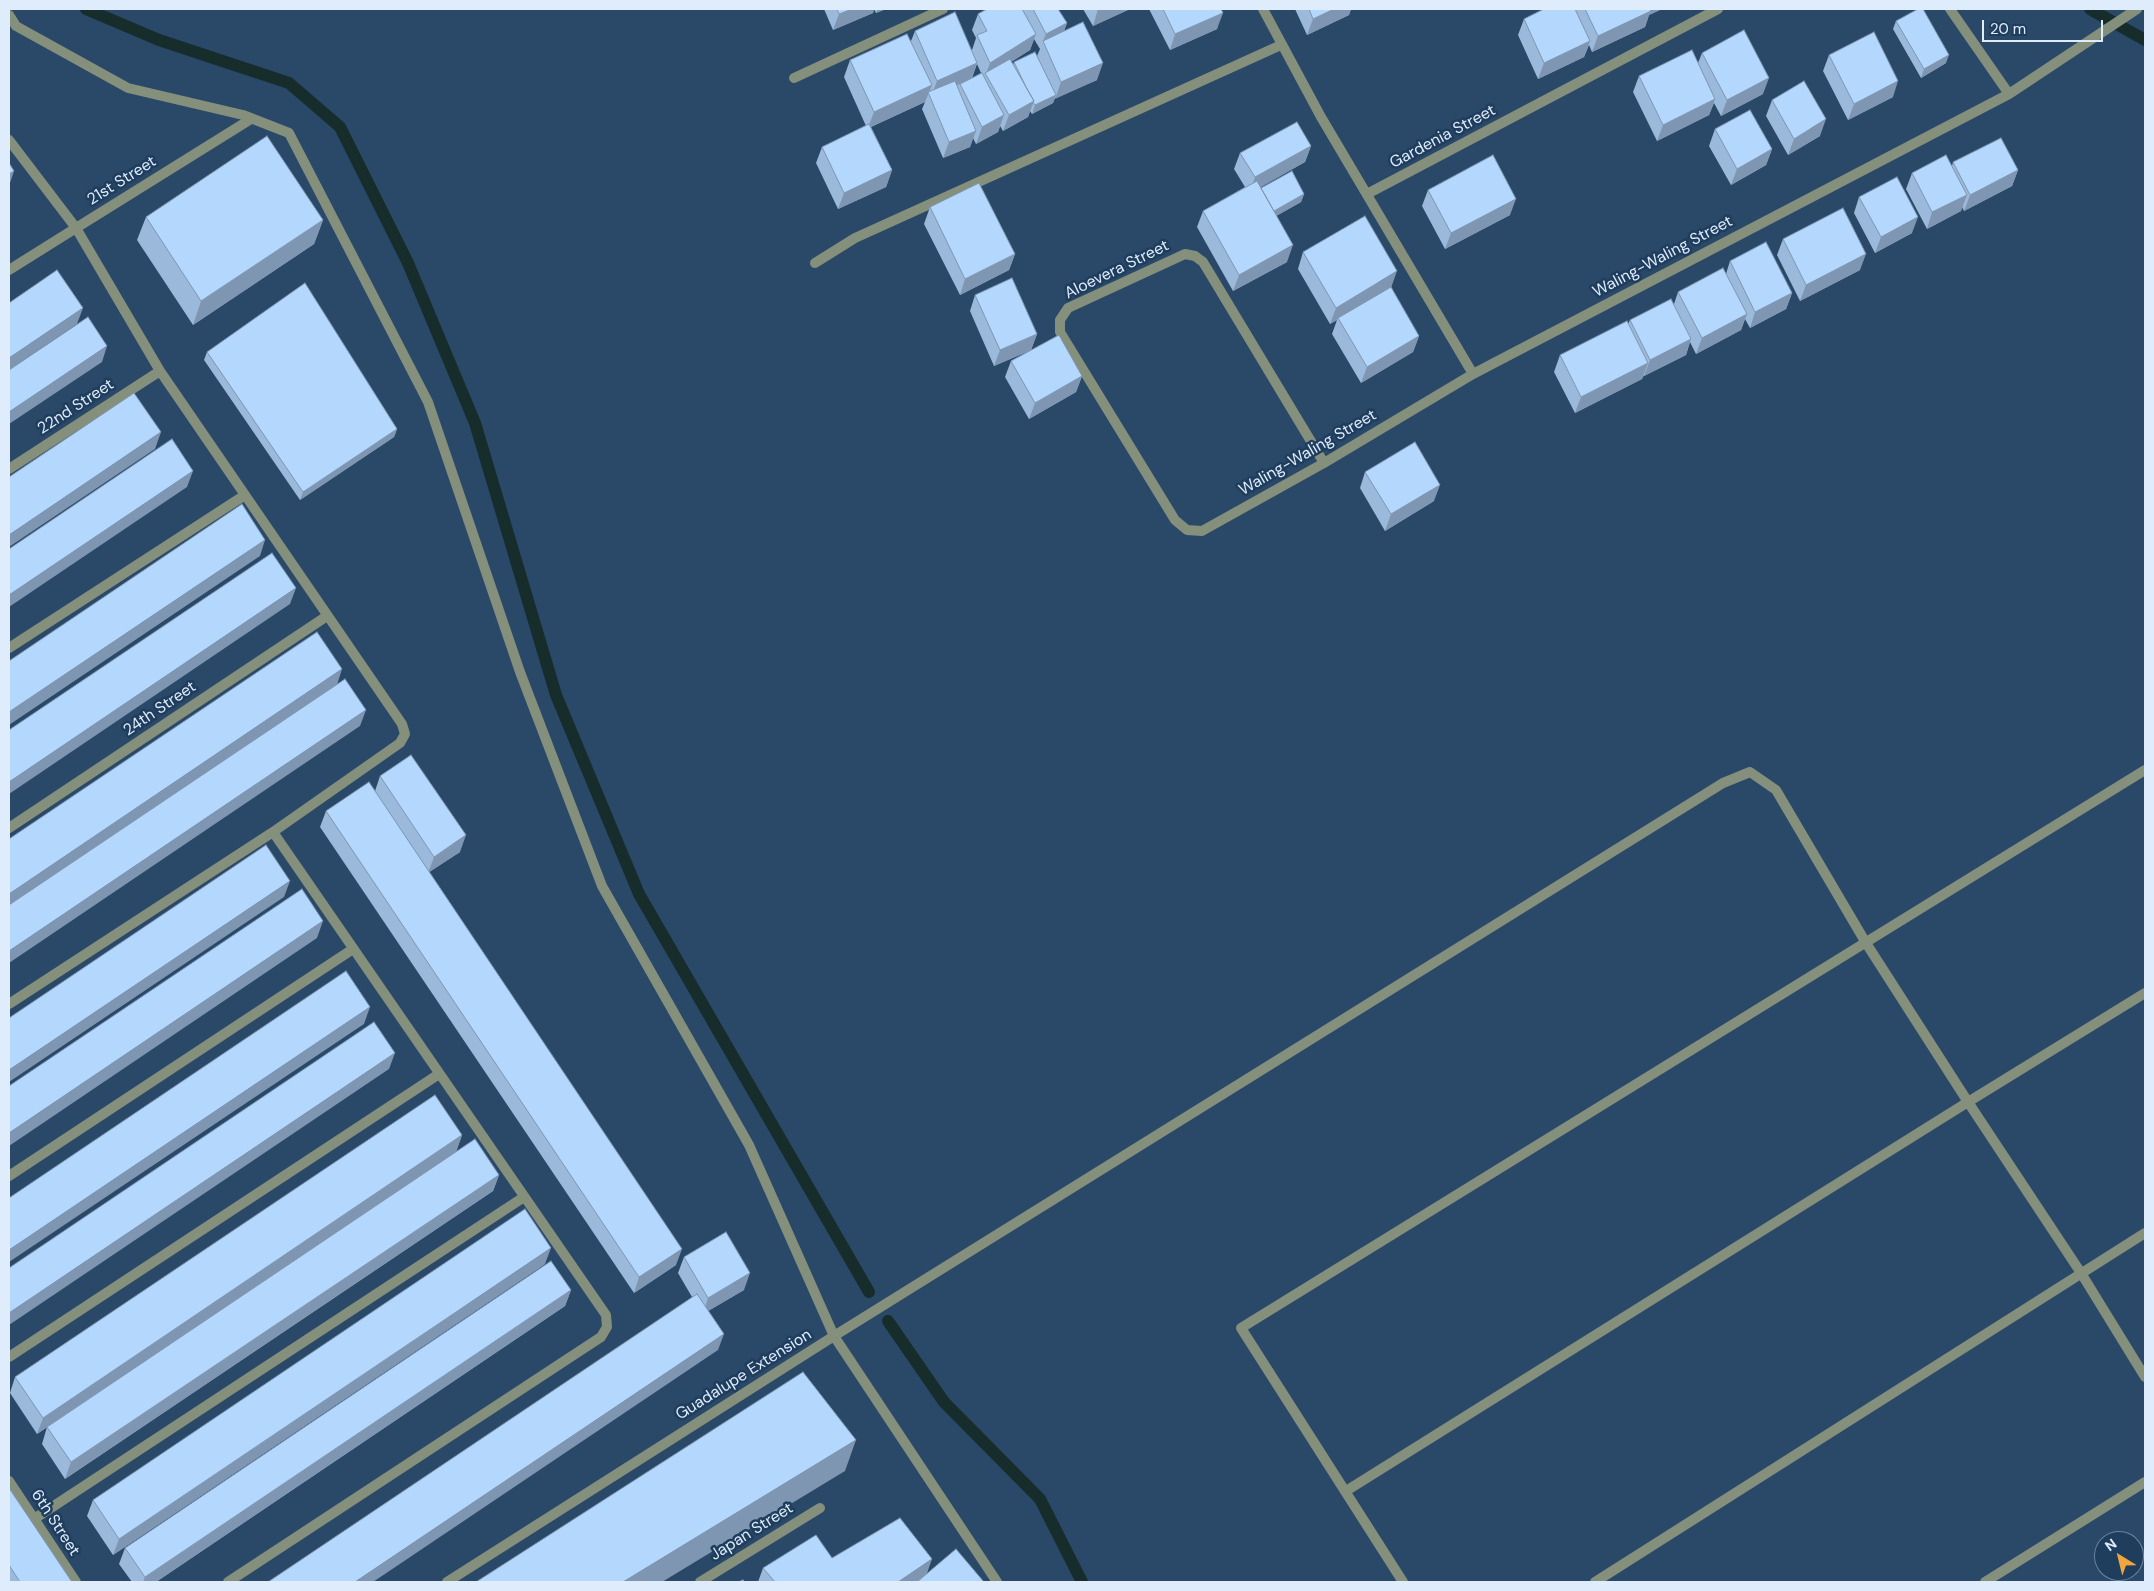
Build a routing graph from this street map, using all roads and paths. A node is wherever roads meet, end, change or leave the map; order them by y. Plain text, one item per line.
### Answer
1 (943, 9) edge
2 (1262, 9) edge
3 (1718, 9) edge
4 (1950, 9) edge
5 (2137, 9) edge
6 (9, 16) edge
7 (1281, 45) junction
8 (794, 78) dead end
9 (2009, 94) junction
10 (251, 119) junction
11 (9, 140) edge
12 (1367, 194) junction
13 (76, 228) junction
14 (816, 262) dead end
15 (9, 270) edge
16 (160, 371) junction
17 (1473, 374) junction
18 (1324, 463) junction
19 (9, 469) edge
20 (245, 495) junction
21 (1202, 531) joint
22 (327, 616) junction
23 (9, 648) edge
24 (2145, 770) edge
25 (9, 828) edge
26 (273, 832) junction
27 (1866, 942) junction
28 (353, 949) junction
29 (2145, 993) edge
30 (9, 1004) edge
31 (439, 1074) junction
32 (1968, 1102) junction
33 (9, 1176) edge
34 (524, 1197) junction
35 (2145, 1233) edge
36 (2081, 1273) junction
37 (834, 1336) junction
38 (9, 1357) edge
39 (2145, 1377) edge
40 (9, 1481) edge
41 (2145, 1482) edge
42 (1346, 1491) junction
43 (820, 1508) dead end
44 (34, 1520) junction
45 (76, 1582) edge
46 (228, 1582) edge
47 (447, 1582) edge
48 (700, 1582) edge
49 (997, 1582) edge
50 (1403, 1582) edge
51 (1595, 1582) edge
52 (1985, 1582) edge

1 - 8 street
2 - 7 street
3 - 12 street, Gardenia Street
4 - 9 street
5 - 9 street, Waling-Waling Street
6 - 10 street
7 - 12 street
7 - 14 street
9 - 17 street, Waling-Waling Street
10 - 13 street, 21st Street
10 - 37 street
11 - 13 street
12 - 17 street
13 - 15 street, 21st Street
13 - 16 street
16 - 19 street, 22nd Street
16 - 20 street
17 - 18 street, Waling-Waling Street
18 - 21 street, Waling-Waling Street
18 - 21 street, Aloevera Street
20 - 22 street
20 - 23 street
22 - 25 street, 24th Street
22 - 26 street
24 - 27 street
26 - 28 street
26 - 30 street
27 - 32 street
27 - 37 street
27 - 42 street
28 - 31 street
28 - 33 street
29 - 32 street
31 - 34 street
31 - 38 street
32 - 36 street
32 - 42 street
34 - 44 street
34 - 46 street
35 - 36 street
36 - 39 street
36 - 51 street
37 - 47 street, Guadalupe Extension
37 - 49 street, Guadalupe Extension
40 - 44 street, 6th Street
41 - 52 street
42 - 50 street
43 - 48 street, Japan Street
44 - 45 street, 6th Street

